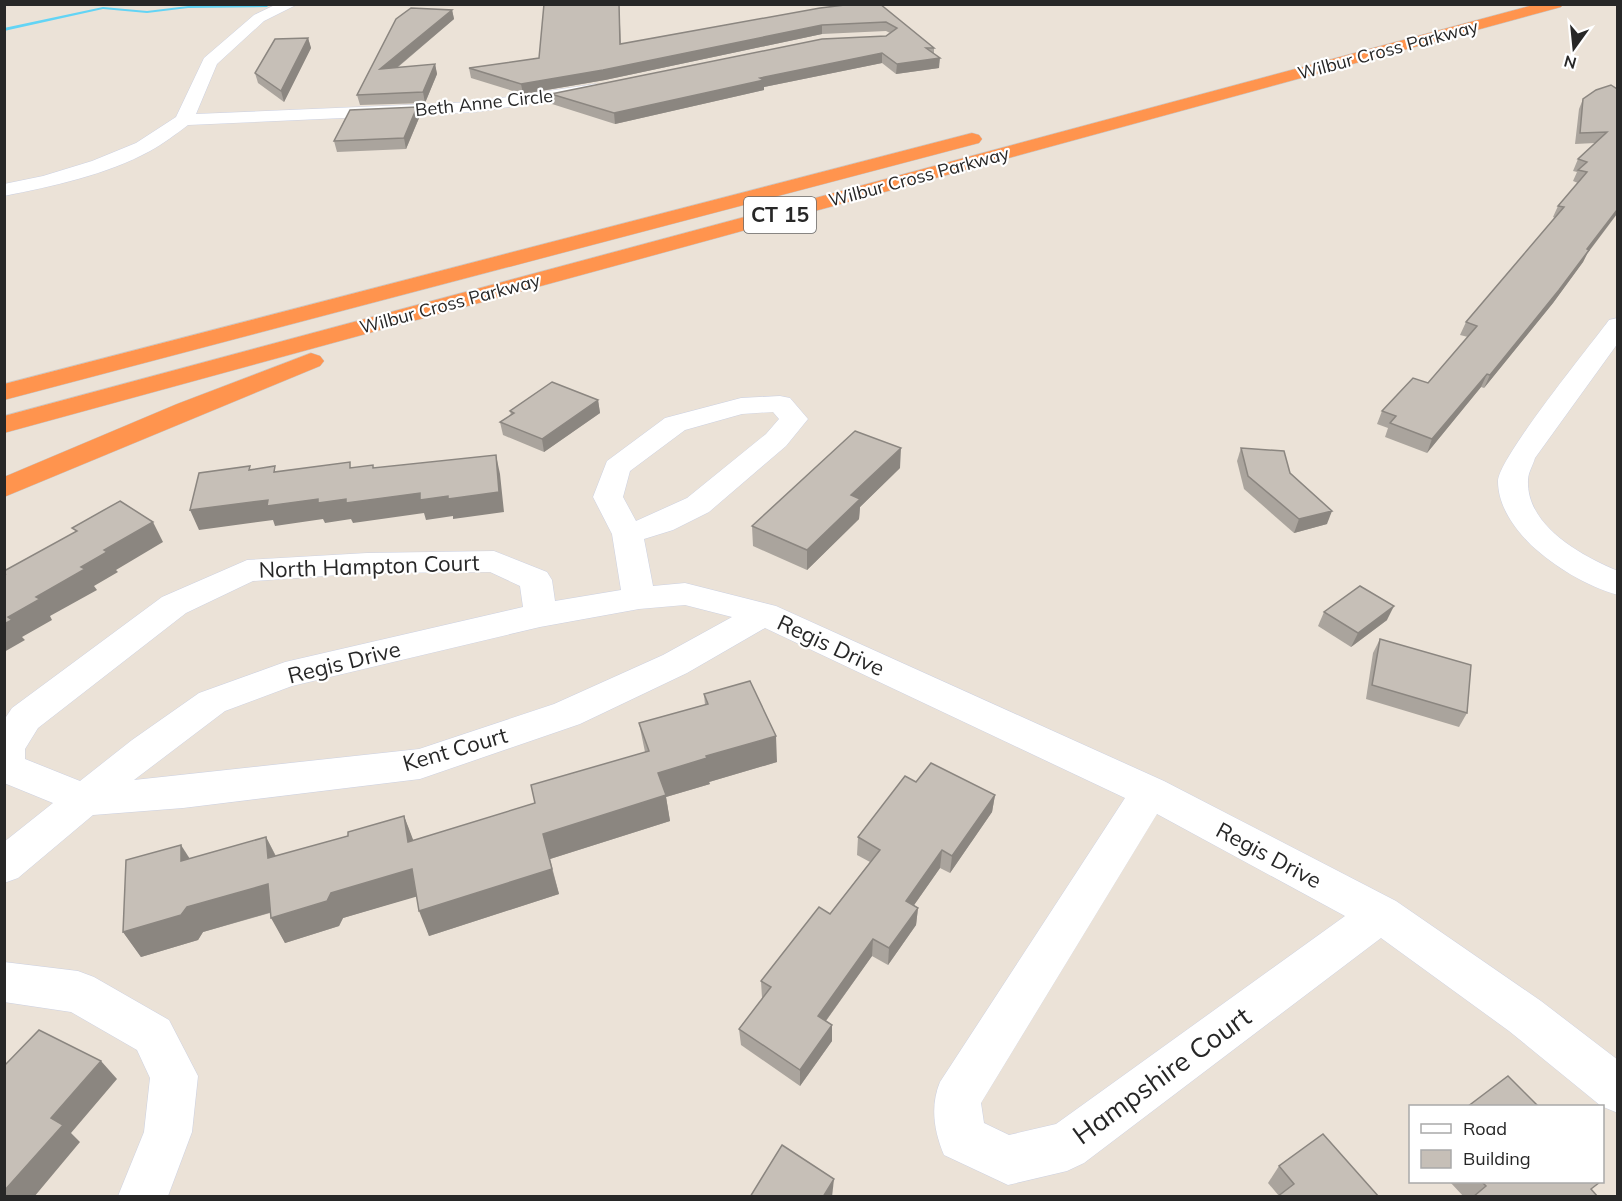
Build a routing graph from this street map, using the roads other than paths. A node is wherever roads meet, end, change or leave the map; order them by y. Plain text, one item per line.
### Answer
1 (291, 4) edge
2 (1487, 4) edge
3 (1556, 4) edge
4 (1239, 69) dead end
5 (615, 85) edge
6 (184, 120) junction
7 (997, 133) dead end
8 (4, 190) edge
9 (583, 268) junction
10 (1617, 325) edge
11 (4, 392) edge
12 (4, 425) edge
13 (4, 488) edge
14 (628, 534) junction
15 (1617, 584) edge
16 (639, 598) junction
17 (764, 614) junction
18 (540, 615) junction
19 (1150, 792) junction
20 (85, 800) junction
21 (4, 866) edge
22 (1382, 914) junction
23 (4, 982) edge
24 (1617, 1090) edge
25 (142, 1197) edge

1 - 6 street
2 - 4 highway, Wilbur Cross Parkway
3 - 9 highway, Wilbur Cross Parkway / CT 15
5 - 6 street, Beth Anne Circle
6 - 8 street
7 - 11 highway, Wilbur Cross Parkway / CT 15
9 - 12 highway, Wilbur Cross Parkway / CT 15
9 - 13 highway
10 - 15 street
14 - 14 street
14 - 16 street
16 - 17 street, Regis Drive
16 - 18 street, Regis Drive
17 - 19 street, Regis Drive
17 - 20 street, Kent Court
18 - 20 street, Regis Drive
18 - 20 street, North Hampton Court
19 - 22 street, Regis Drive
19 - 22 street, Hampshire Court
20 - 21 street, Regis Drive
22 - 24 street, Regis Drive
23 - 25 street

